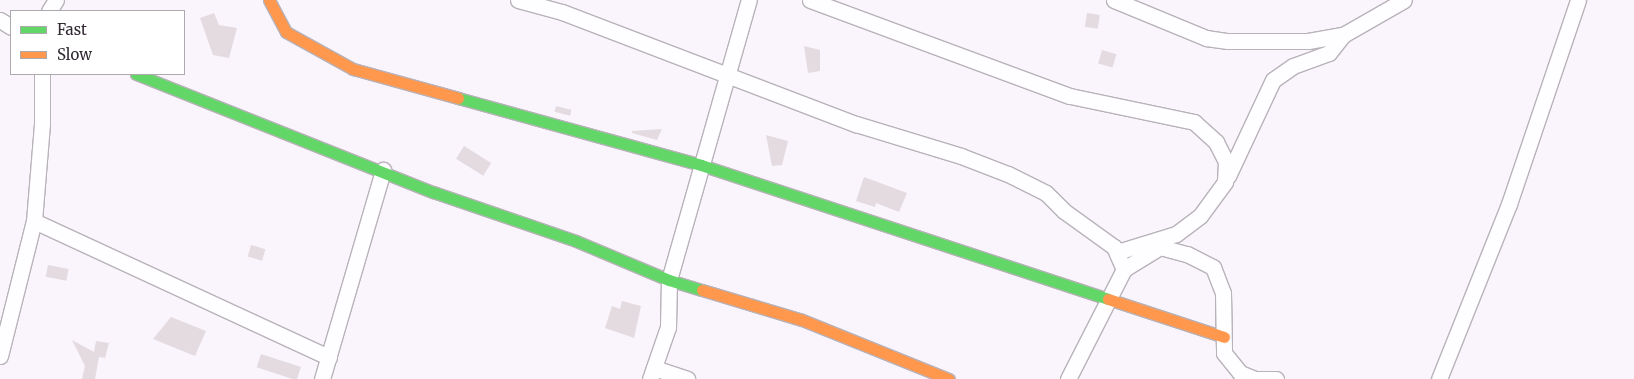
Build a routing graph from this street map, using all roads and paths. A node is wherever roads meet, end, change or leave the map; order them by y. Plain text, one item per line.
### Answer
1 (269, 0) edge
2 (518, 0) edge
3 (749, 0) edge
4 (810, 0) edge
5 (1114, 0) edge
6 (1404, 0) edge
7 (1578, 0) edge
8 (1343, 35) junction
9 (42, 75) edge
10 (139, 75) edge
11 (726, 76) junction
12 (701, 165) junction
13 (383, 170) junction
14 (1225, 182) junction
15 (34, 221) junction
16 (1117, 252) junction
17 (1124, 269) junction
18 (669, 280) junction
19 (1109, 299) junction
20 (4, 328) edge
21 (1224, 337) junction
22 (0, 356) edge
23 (329, 357) junction
24 (652, 374) edge
25 (322, 379) edge
26 (687, 379) edge
27 (949, 379) edge
28 (1068, 379) edge
29 (1276, 379) edge
30 (1439, 379) edge

1 - 12 street
2 - 11 street
3 - 11 street
4 - 14 street
5 - 8 street
6 - 8 street
7 - 30 street
8 - 14 street
9 - 15 street
10 - 13 street
11 - 12 street
11 - 16 street
12 - 18 street
12 - 19 street
13 - 18 street
13 - 23 street
14 - 16 street
15 - 20 street
15 - 23 street
16 - 17 street
17 - 19 street
17 - 21 street
18 - 24 street
18 - 27 street
19 - 21 street
19 - 28 street
20 - 22 street
21 - 29 street
23 - 25 street
24 - 26 street

